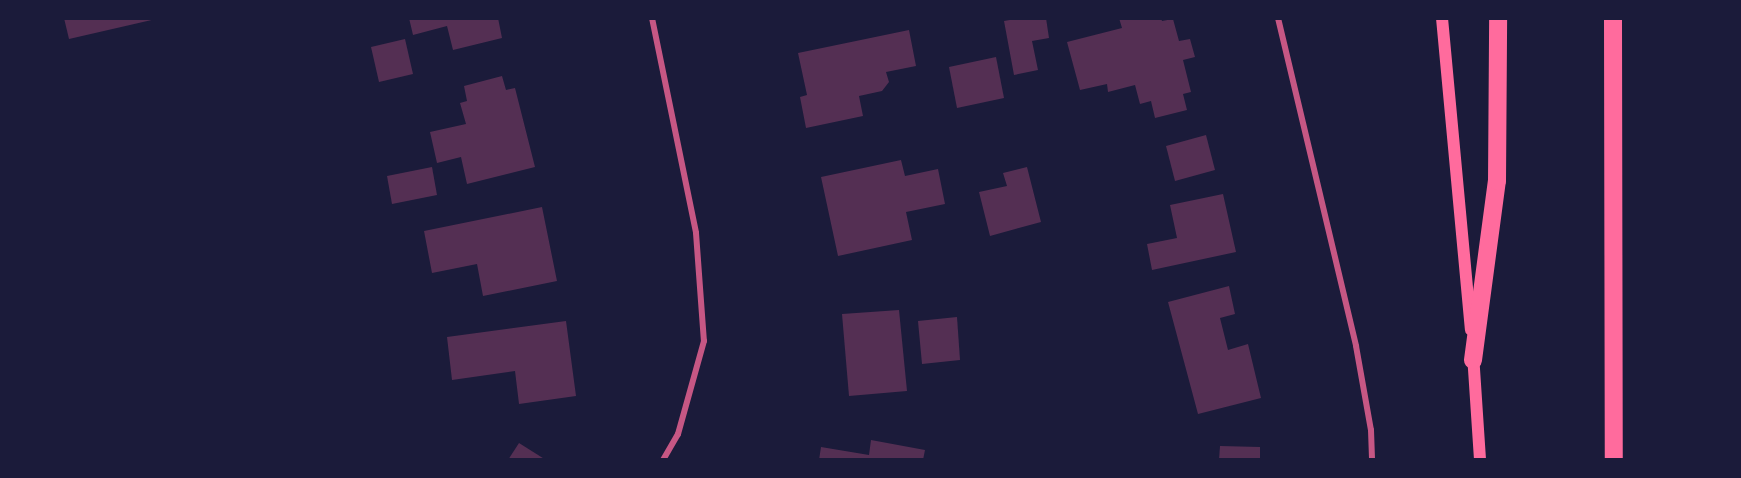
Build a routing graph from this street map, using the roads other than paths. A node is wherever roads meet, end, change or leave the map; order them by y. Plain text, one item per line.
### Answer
1 (652, 18) edge
2 (1278, 18) edge
3 (1442, 18) edge
4 (1498, 18) edge
5 (1613, 18) edge
6 (1473, 360) junction
7 (663, 460) edge
8 (1372, 460) edge
9 (1480, 460) edge
10 (1614, 460) edge

1 - 7 street
2 - 8 street
3 - 6 main road
4 - 6 highway
5 - 10 highway
6 - 9 main road

